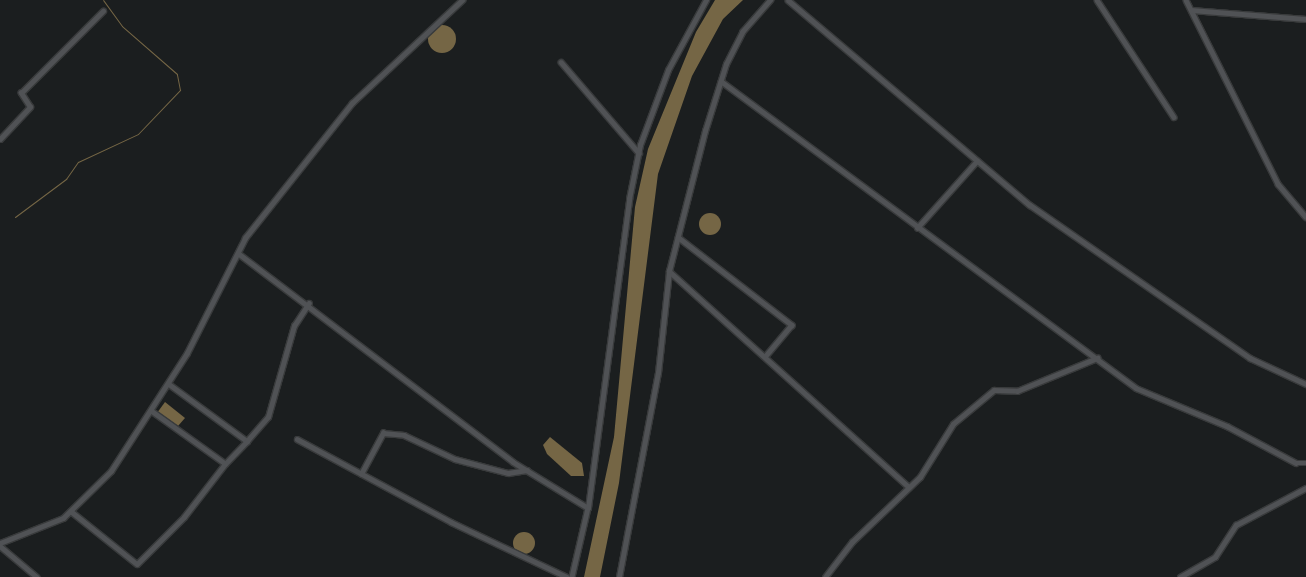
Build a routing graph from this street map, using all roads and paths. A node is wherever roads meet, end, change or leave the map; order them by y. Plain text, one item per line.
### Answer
1 (462, 0) edge
2 (706, 0) edge
3 (770, 0) edge
4 (788, 0) edge
5 (1097, 0) edge
6 (1186, 0) edge
7 (1191, 10) junction
8 (103, 11) dead end
9 (1306, 19) edge
10 (561, 62) dead end
11 (721, 81) junction
12 (1174, 117) dead end
13 (0, 139) edge
14 (639, 153) junction
15 (977, 161) junction
16 (1306, 217) edge
17 (917, 228) junction
18 (678, 237) junction
19 (238, 253) junction
20 (669, 271) junction
21 (309, 303) junction
22 (766, 356) junction
23 (1097, 358) junction
24 (169, 384) junction
25 (1306, 384) edge
26 (151, 411) junction
27 (298, 439) dead end
28 (247, 441) junction
29 (1306, 463) edge
30 (225, 464) junction
31 (527, 470) junction
32 (361, 474) junction
33 (909, 487) junction
34 (1306, 488) edge
35 (588, 508) junction
36 (72, 512) junction
37 (0, 544) edge
38 (37, 577) edge
39 (567, 577) edge
40 (572, 577) edge
41 (619, 577) edge
42 (825, 577) edge
43 (1180, 577) edge

1 - 19 street
2 - 14 street
3 - 11 street
4 - 15 street
5 - 12 street
6 - 7 street
7 - 9 street
7 - 16 street
8 - 13 street
10 - 14 street
11 - 17 street
11 - 18 street
14 - 35 street
15 - 17 street
15 - 25 street
17 - 23 street
18 - 20 street
18 - 22 street
19 - 21 street
19 - 24 street
20 - 22 street
20 - 41 street
21 - 28 street
21 - 31 street
22 - 33 street
23 - 29 street
23 - 33 street
24 - 26 street
24 - 28 street
26 - 30 street
26 - 36 street
27 - 32 street
28 - 30 street
30 - 36 street
31 - 32 street
31 - 35 street
32 - 39 street
33 - 42 street
34 - 43 street
35 - 40 street
36 - 37 street
37 - 38 street

